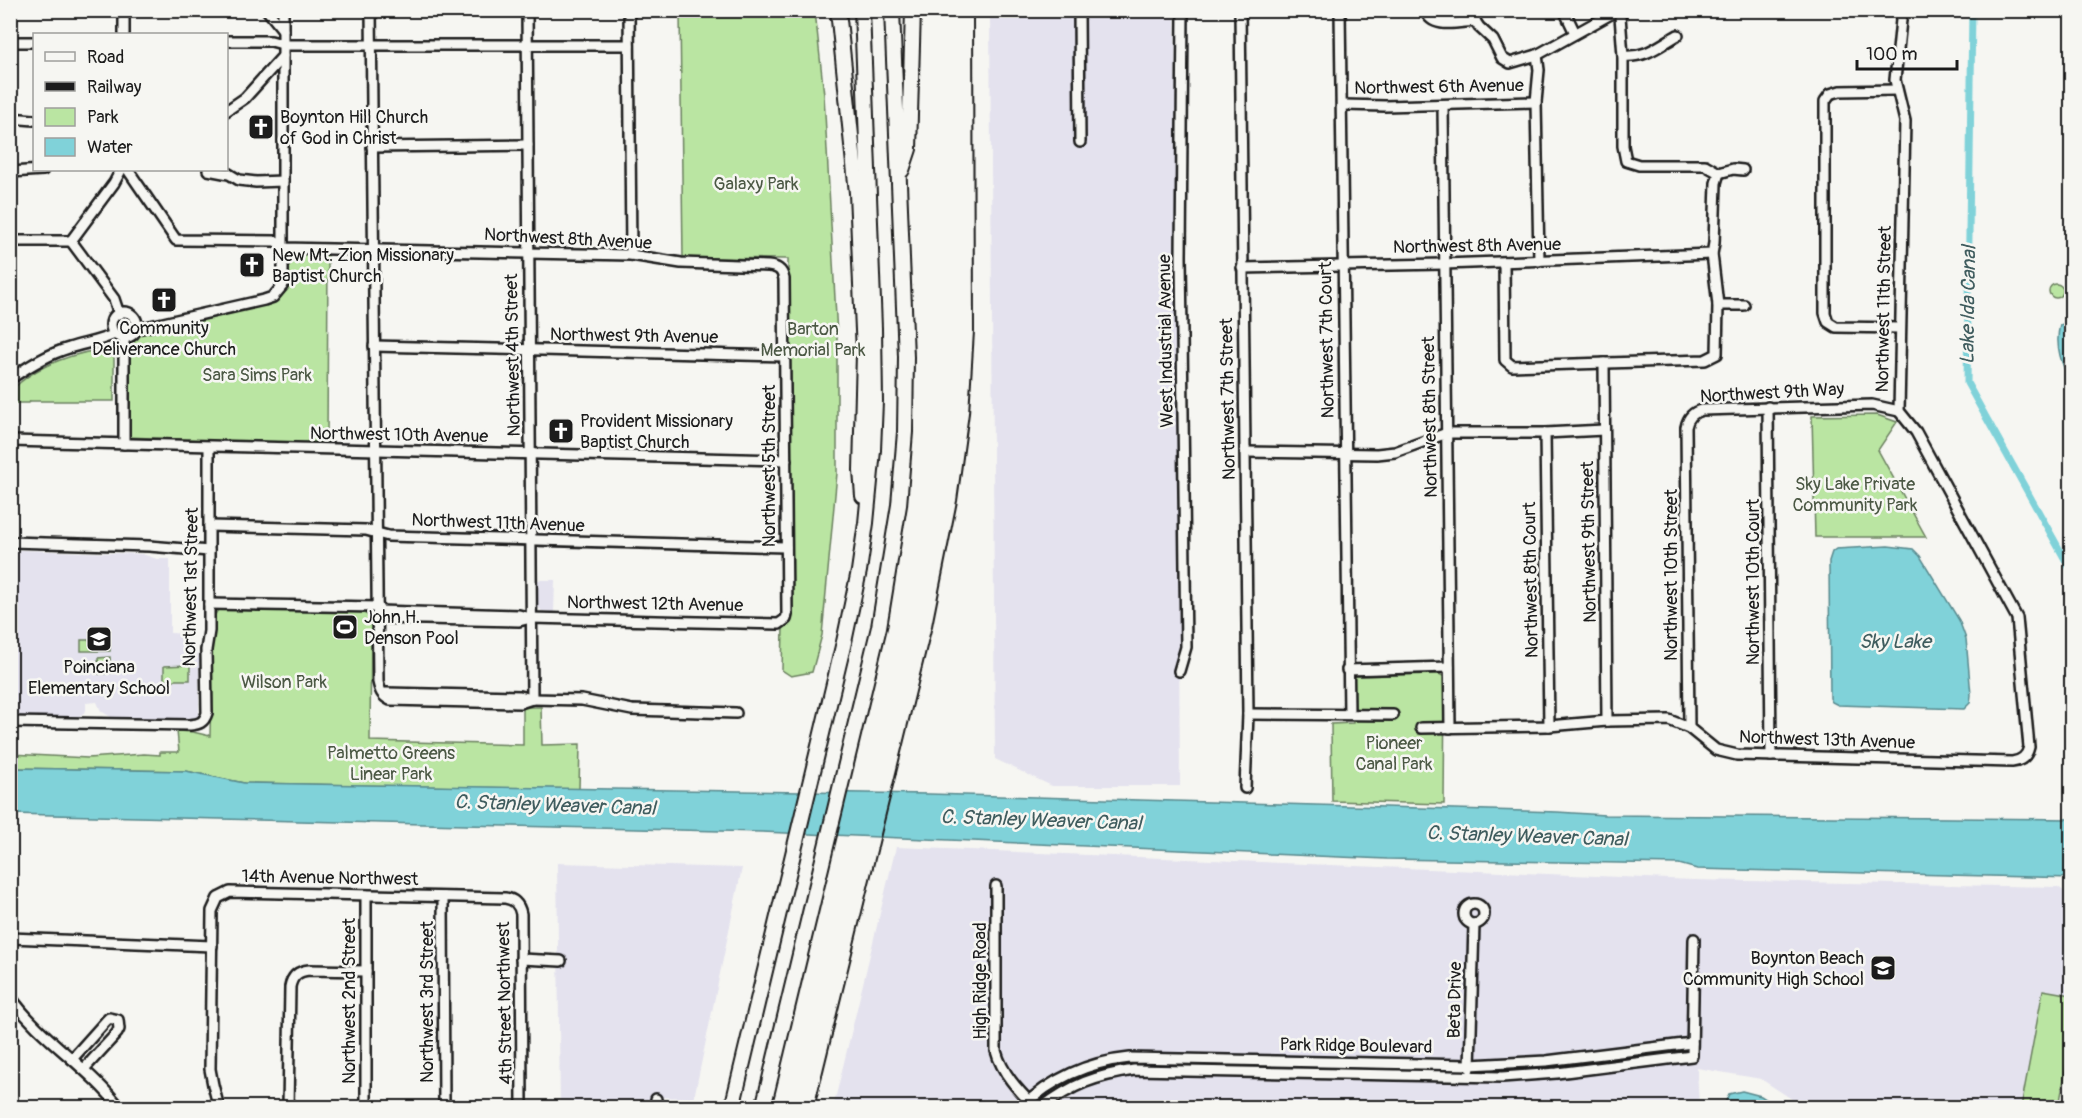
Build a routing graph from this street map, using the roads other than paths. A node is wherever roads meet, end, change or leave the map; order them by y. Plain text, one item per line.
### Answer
1 (124, 10) edge
2 (267, 10) edge
3 (283, 10) edge
4 (371, 10) edge
5 (527, 10) edge
6 (628, 10) edge
7 (838, 10) edge
8 (862, 10) edge
9 (892, 10) edge
10 (913, 10) edge
11 (1079, 10) edge
12 (1183, 10) edge
13 (1240, 10) edge
14 (1340, 10) edge
15 (1425, 10) edge
16 (1564, 10) edge
17 (1902, 10) edge
18 (1618, 11) edge
19 (1476, 16) edge
20 (283, 30) junction
21 (124, 33) edge
22 (1575, 33) junction
23 (1678, 35) dead end
24 (228, 41) edge
25 (10, 42) edge
26 (33, 42) edge
27 (527, 44) junction
28 (283, 45) junction
29 (629, 45) junction
30 (371, 46) junction
31 (1538, 55) junction
32 (283, 56) junction
33 (1623, 56) junction
34 (1897, 90) junction
35 (1536, 102) junction
36 (1343, 105) junction
37 (1443, 105) junction
38 (228, 110) edge
39 (10, 118) edge
40 (33, 120) edge
41 (1080, 142) dead end
42 (528, 145) junction
43 (372, 147) junction
44 (1743, 170) dead end
45 (33, 171) edge
46 (123, 171) edge
47 (125, 171) edge
48 (213, 171) edge
49 (10, 172) edge
50 (1719, 173) junction
51 (283, 181) junction
52 (899, 181) junction
53 (10, 241) edge
54 (71, 241) junction
55 (283, 248) junction
56 (373, 249) junction
57 (528, 252) junction
58 (1712, 254) junction
59 (631, 255) junction
60 (1539, 261) junction
61 (1504, 262) junction
62 (1444, 264) junction
63 (1343, 265) junction
64 (1242, 268) junction
65 (780, 269) joint
66 (1718, 305) junction
67 (1744, 305) dead end
68 (119, 314) junction
69 (137, 328) junction
70 (1900, 328) junction
71 (119, 336) junction
72 (374, 346) junction
73 (529, 350) junction
74 (785, 356) junction
75 (1604, 363) junction
76 (10, 379) edge
77 (1768, 407) junction
78 (1899, 411) junction
79 (1687, 422) joint
80 (1604, 430) junction
81 (1447, 433) junction
82 (1545, 433) junction
83 (10, 441) edge
84 (124, 444) junction
85 (209, 447) junction
86 (376, 451) junction
87 (1246, 452) junction
88 (1345, 452) junction
89 (532, 454) junction
90 (786, 460) junction
91 (866, 523) junction
92 (209, 526) junction
93 (376, 533) junction
94 (531, 540) junction
95 (10, 543) edge
96 (786, 547) junction
97 (209, 551) junction
98 (209, 604) junction
99 (378, 612) junction
100 (531, 618) junction
101 (779, 624) joint
102 (1449, 667) junction
103 (1347, 670) junction
104 (1179, 671) dead end
105 (532, 699) junction
106 (736, 713) dead end
107 (1248, 714) junction
108 (1349, 714) junction
109 (1393, 715) dead end
110 (1607, 721) junction
111 (10, 722) edge
112 (1549, 726) junction
113 (1421, 728) dead end
114 (1450, 728) junction
115 (1689, 728) junction
116 (1771, 756) junction
117 (2025, 756) joint
118 (1245, 788) dead end
119 (996, 886) dead end
120 (366, 895) junction
121 (443, 897) junction
122 (514, 901) joint
123 (1474, 924) dead end
124 (10, 938) edge
125 (1694, 939) dead end
126 (212, 946) junction
127 (521, 959) junction
128 (561, 961) dead end
129 (366, 971) junction
130 (10, 996) edge
131 (1692, 1043) junction
132 (1585, 1056) junction
133 (1147, 1058) junction
134 (72, 1059) junction
135 (1340, 1062) junction
136 (1470, 1065) junction
137 (1587, 1069) junction
138 (84, 1070) junction
139 (1147, 1070) junction
140 (1340, 1075) junction
141 (1470, 1078) junction
142 (733, 1104) edge
143 (1035, 1105) edge
144 (120, 1107) edge
145 (219, 1107) edge
146 (288, 1107) edge
147 (366, 1107) edge
148 (444, 1107) edge
149 (522, 1107) edge
150 (763, 1107) edge
151 (1021, 1107) edge

1 - 21 street
2 - 20 street
3 - 20 street
4 - 30 street
5 - 27 street, Northwest 4th Street
6 - 29 street
7 - 91 highway
8 - 91 highway
9 - 52 highway
10 - 52 highway
11 - 41 street
12 - 104 street, West Industrial Avenue
13 - 64 street, Northwest 7th Street
14 - 36 street, Northwest 7th Court
15 - 19 street
16 - 22 street
17 - 34 street, Northwest 11th Street
18 - 22 street
18 - 33 street
19 - 31 street
20 - 28 street
22 - 31 street
23 - 33 street
24 - 28 street
25 - 26 street
27 - 29 street
27 - 30 street
27 - 42 street, Northwest 4th Street
28 - 30 street
28 - 32 street
29 - 59 street
30 - 43 street
31 - 35 street
32 - 38 street
32 - 51 street
33 - 50 street
34 - 70 street, Northwest 11th Street
34 - 70 street
35 - 37 street, Northwest 6th Avenue
35 - 60 street
36 - 37 street, Northwest 6th Avenue
36 - 63 street, Northwest 7th Court
37 - 62 street, Northwest 8th Street
39 - 40 street
42 - 43 street
42 - 57 street, Northwest 4th Street
43 - 56 street
44 - 50 street
45 - 49 street
46 - 54 street
47 - 55 street, Northwest 8th Avenue
48 - 51 street
50 - 58 street
51 - 55 street
52 - 150 highway
53 - 54 street
54 - 68 street
55 - 56 street, Northwest 8th Avenue
55 - 69 street
56 - 57 street, Northwest 8th Avenue
56 - 72 street
57 - 59 street, Northwest 8th Avenue
57 - 73 street, Northwest 4th Street
58 - 60 street, Northwest 8th Avenue
58 - 66 street
59 - 65 street, Northwest 8th Avenue
60 - 61 street, Northwest 8th Avenue
61 - 62 street, Northwest 8th Avenue
61 - 75 street
62 - 63 street, Northwest 8th Avenue
62 - 81 street, Northwest 8th Street
63 - 64 street, Northwest 8th Avenue
63 - 88 street, Northwest 7th Court
64 - 87 street, Northwest 7th Street
65 - 74 street, Northwest 5th Street
66 - 67 street
66 - 75 street
68 - 69 street
68 - 71 street
69 - 71 street
70 - 78 street, Northwest 11th Street
71 - 76 street
71 - 84 street
72 - 73 street, Northwest 9th Avenue
72 - 86 street
73 - 74 street, Northwest 9th Avenue
73 - 89 street, Northwest 4th Street
74 - 90 street, Northwest 5th Street
75 - 80 street, Northwest 9th Street
77 - 78 street, Northwest 9th Way
77 - 79 street, Northwest 9th Way
77 - 116 street, Northwest 10th Court
78 - 117 street, Northwest 11th Street
79 - 115 street, Northwest 10th Street
80 - 82 street
80 - 110 street, Northwest 9th Street
81 - 82 street
81 - 88 street
81 - 102 street, Northwest 8th Street
82 - 112 street, Northwest 8th Court
83 - 84 street, Northwest 10th Avenue
84 - 85 street, Northwest 10th Avenue
85 - 86 street, Northwest 10th Avenue
85 - 92 street, Northwest 1st Street
86 - 89 street, Northwest 10th Avenue
86 - 93 street
87 - 88 street
87 - 107 street, Northwest 7th Street
88 - 103 street, Northwest 7th Court
89 - 90 street, Northwest 10th Avenue
89 - 94 street, Northwest 4th Street
90 - 96 street, Northwest 5th Street
91 - 142 highway
92 - 93 street, Northwest 11th Avenue
92 - 97 street, Northwest 1st Street
93 - 94 street, Northwest 11th Avenue
93 - 99 street
94 - 96 street, Northwest 11th Avenue
94 - 100 street, Northwest 4th Street
95 - 97 street
96 - 101 street, Northwest 5th Street
97 - 98 street, Northwest 1st Street
98 - 99 street, Northwest 12th Avenue
98 - 111 street, Northwest 1st Street
99 - 100 street, Northwest 12th Avenue
99 - 105 street
100 - 101 street, Northwest 12th Avenue
100 - 105 street, Northwest 4th Street
102 - 103 street
102 - 114 street, Northwest 8th Street
103 - 108 street
105 - 106 street
107 - 108 street
107 - 118 street, Northwest 7th Street
108 - 109 street
110 - 112 street, Northwest 13th Avenue
110 - 115 street, Northwest 13th Avenue
112 - 114 street, Northwest 13th Avenue
113 - 114 street, Northwest 13th Avenue
115 - 116 street, Northwest 13th Avenue
116 - 117 street, Northwest 13th Avenue
119 - 143 street, High Ridge Road
120 - 121 street, 14th Avenue Northwest
120 - 126 street, 14th Avenue Northwest
120 - 129 street, Northwest 2nd Street
121 - 122 street, 14th Avenue Northwest
121 - 148 street, Northwest 3rd Street
122 - 127 street, 4th Street Northwest
123 - 136 street, Beta Drive
124 - 126 street
125 - 131 street
126 - 145 street, 14th Avenue Northwest
127 - 128 street
127 - 149 street, 4th Street Northwest
129 - 146 street
129 - 147 street, Northwest 2nd Street
130 - 134 street
131 - 132 street, Park Ridge Boulevard
131 - 137 street, Park Ridge Boulevard
132 - 136 street, Park Ridge Boulevard
132 - 137 street
133 - 135 street, Park Ridge Boulevard
133 - 139 street
133 - 143 street, Park Ridge Boulevard
134 - 138 street
134 - 138 street
135 - 136 street, Park Ridge Boulevard
135 - 140 street
136 - 141 street, Beta Drive
137 - 141 street, Park Ridge Boulevard
138 - 144 street
139 - 140 street, Park Ridge Boulevard
139 - 143 street, Park Ridge Boulevard
140 - 141 street, Park Ridge Boulevard
143 - 151 street

